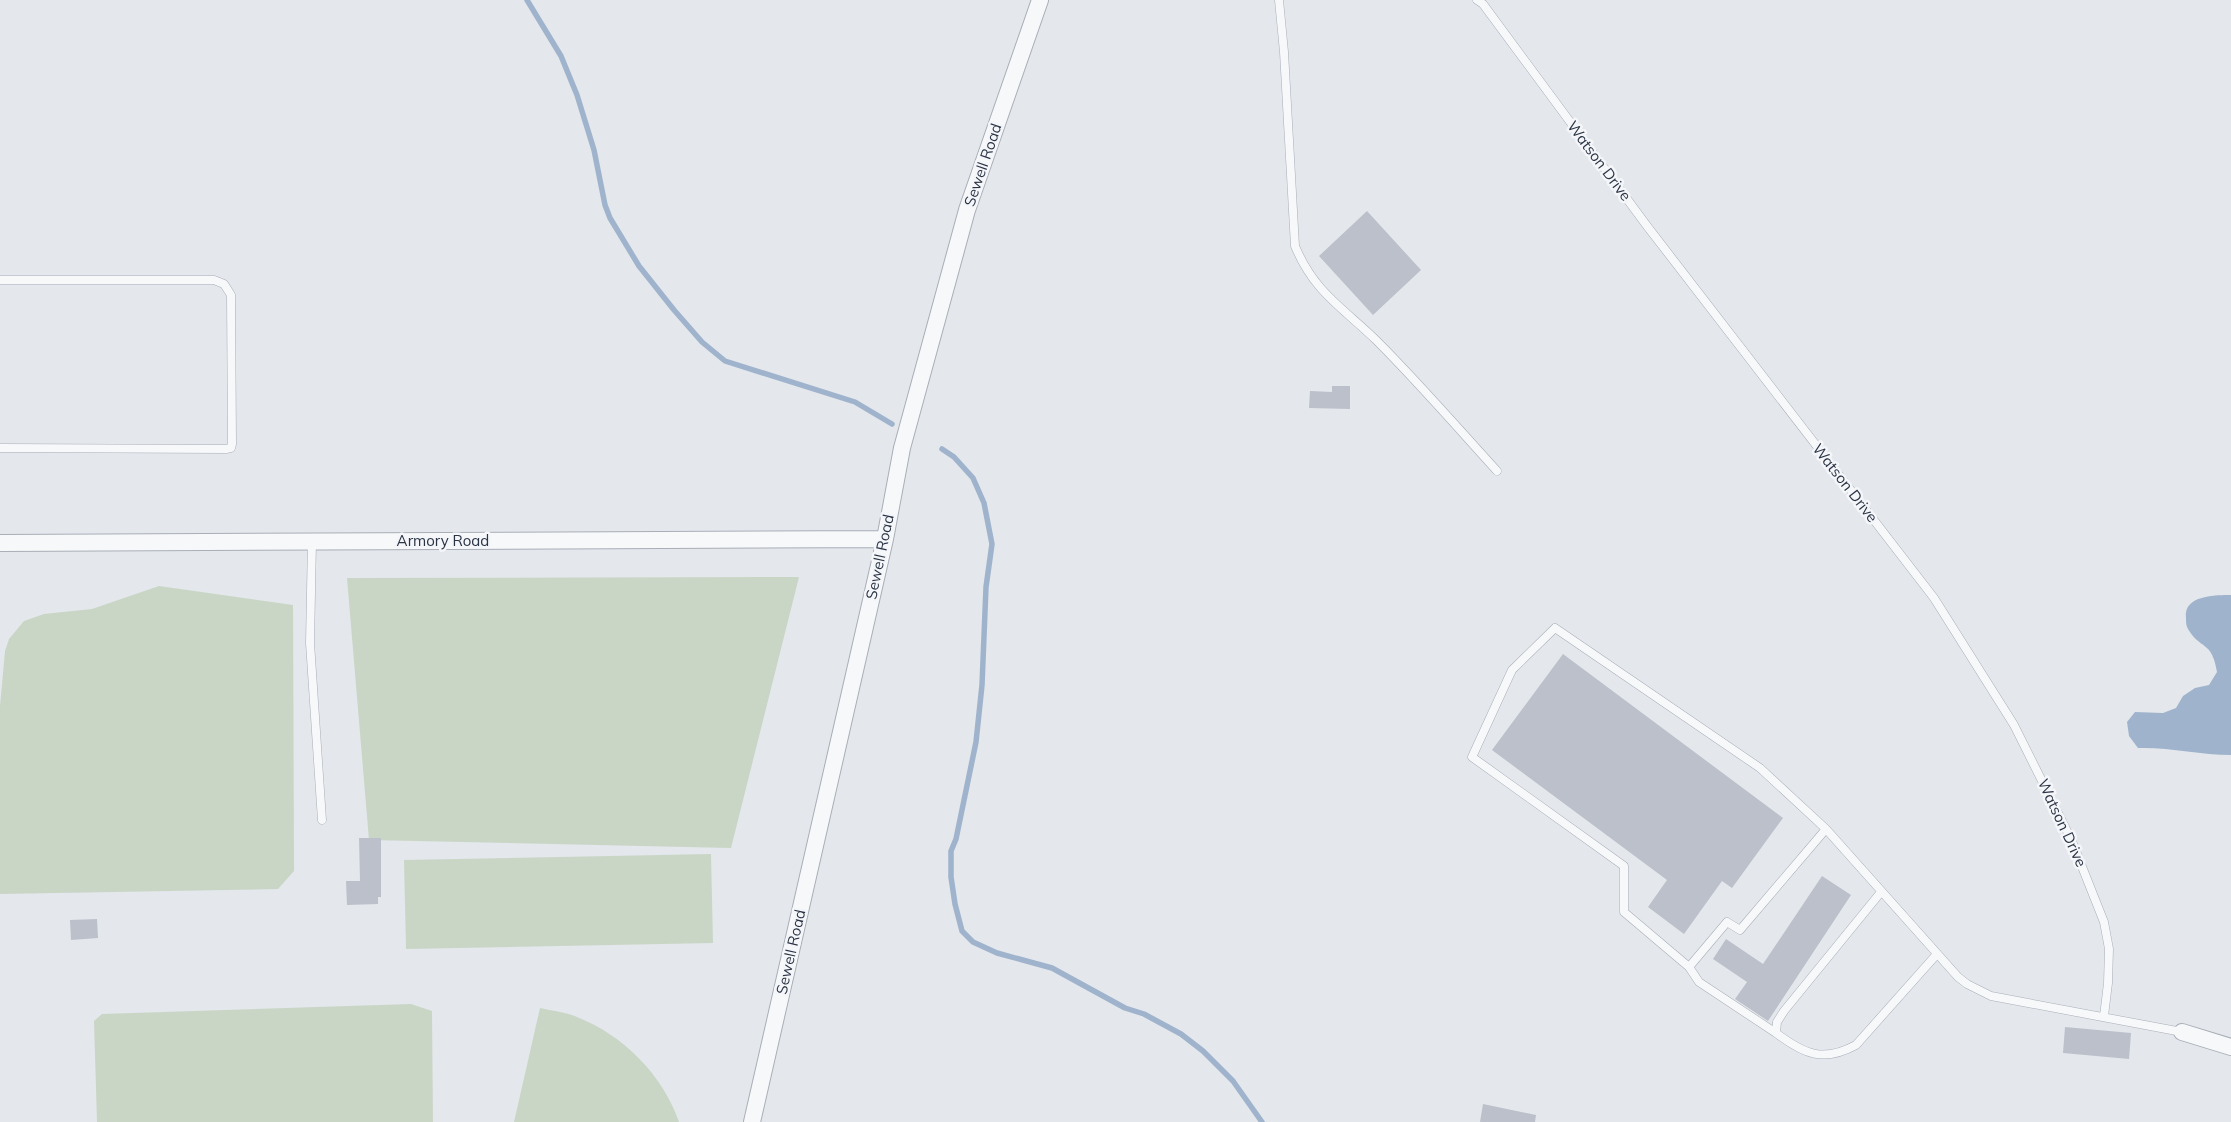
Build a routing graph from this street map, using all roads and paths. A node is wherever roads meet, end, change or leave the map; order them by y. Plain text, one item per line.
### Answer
1 (1040, 0) edge
2 (1279, 0) edge
3 (1477, 0) edge
4 (0, 280) edge
5 (0, 448) edge
6 (1497, 471) dead end
7 (885, 539) junction
8 (312, 542) junction
9 (0, 543) edge
10 (322, 820) dead end
11 (1826, 829) junction
12 (1882, 892) junction
13 (1937, 954) junction
14 (1689, 967) junction
15 (2104, 1016) junction
16 (2182, 1032) joint
17 (1776, 1033) junction
18 (2231, 1048) edge
19 (752, 1122) edge

1 - 7 street, Sewell Road
2 - 6 lane
3 - 15 lane, Watson Drive
4 - 5 lane
7 - 8 street, Armory Road
7 - 19 street, Sewell Road
8 - 9 street, Armory Road
8 - 10 lane
11 - 12 lane
11 - 14 lane
11 - 14 lane
12 - 13 lane
12 - 17 lane
13 - 15 lane
13 - 17 lane
14 - 17 lane
15 - 16 lane
16 - 18 street

